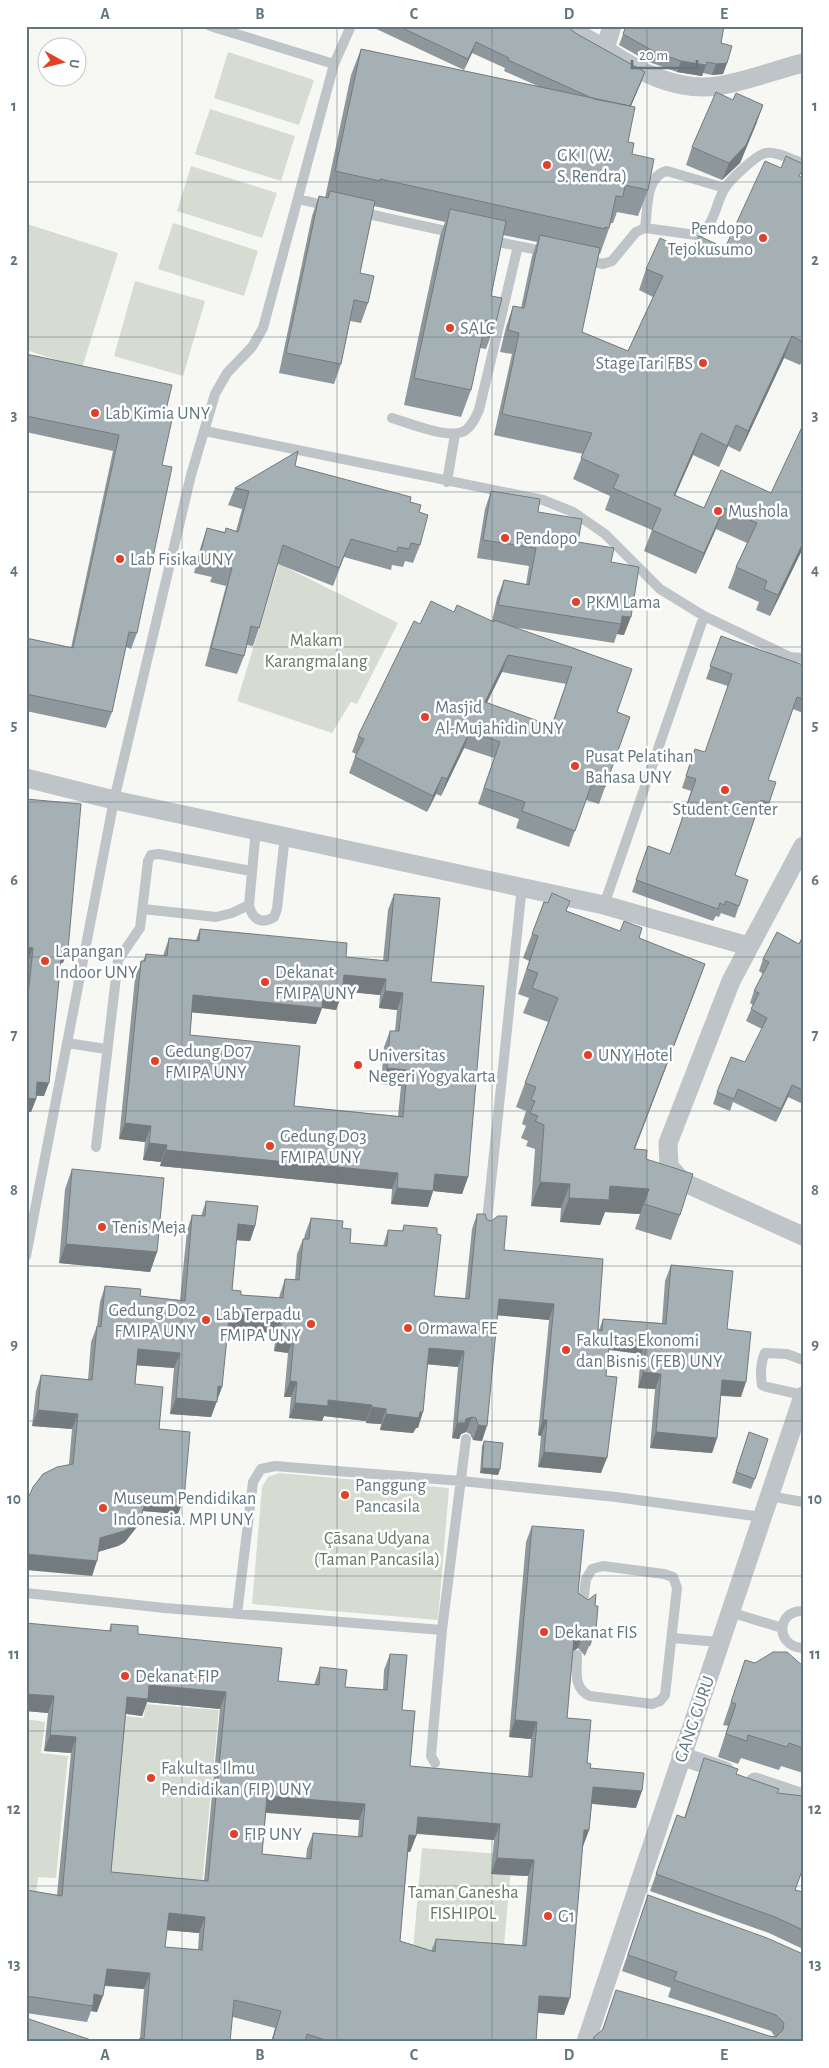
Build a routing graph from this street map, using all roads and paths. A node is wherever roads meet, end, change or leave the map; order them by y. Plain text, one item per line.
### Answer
1 (210, 26) edge
2 (351, 26) edge
3 (565, 26) edge
4 (612, 26) edge
5 (605, 49) junction
6 (803, 63) edge
7 (334, 64) junction
8 (803, 164) edge
9 (725, 188) junction
10 (298, 199) junction
11 (645, 228) junction
12 (518, 246) junction
13 (556, 254) edge
14 (575, 258) edge
15 (392, 418) dead end
16 (205, 431) junction
17 (455, 434) junction
18 (448, 482) junction
19 (704, 616) junction
20 (803, 658) edge
21 (26, 778) edge
22 (114, 800) junction
23 (256, 829) junction
24 (285, 835) junction
25 (803, 846) edge
26 (252, 871) junction
27 (522, 886) junction
28 (249, 905) junction
29 (604, 905) junction
30 (143, 909) junction
31 (748, 946) junction
32 (67, 1043) junction
33 (106, 1049) junction
34 (96, 1147) dead end
35 (486, 1230) edge
36 (803, 1236) edge
37 (26, 1256) edge
38 (803, 1360) edge
39 (803, 1396) edge
40 (799, 1420) edge
41 (466, 1440) edge
42 (461, 1482) junction
43 (768, 1496) junction
44 (803, 1502) edge
45 (762, 1517) junction
46 (26, 1594) edge
47 (582, 1610) edge
48 (803, 1611) edge
49 (730, 1612) junction
50 (237, 1614) junction
51 (782, 1628) junction
52 (442, 1630) junction
53 (672, 1638) junction
54 (719, 1642) junction
55 (803, 1648) edge
56 (577, 1655) dead end
57 (681, 1756) junction
58 (434, 1763) dead end
59 (803, 1798) edge
60 (586, 2042) edge

1 - 7 lane
2 - 7 lane
3 - 5 street
4 - 5 street
5 - 6 street
7 - 10 lane
8 - 9 lane
9 - 11 lane
9 - 11 lane
10 - 12 lane
10 - 16 lane
11 - 14 lane
12 - 13 lane
12 - 17 lane
15 - 17 lane
16 - 18 lane
16 - 22 lane
17 - 18 lane
18 - 19 lane
19 - 20 lane
19 - 29 lane
21 - 22 street
22 - 23 street
22 - 32 lane
23 - 24 street
23 - 26 lane
24 - 27 street
24 - 28 lane
25 - 31 street
26 - 28 lane
26 - 30 lane
27 - 29 street
27 - 35 lane
28 - 30 lane
29 - 31 street
30 - 33 lane
31 - 36 street
32 - 33 lane
32 - 37 lane
33 - 34 lane
38 - 39 lane
39 - 40 street, GANG GURU
40 - 43 street, GANG GURU
41 - 42 lane
42 - 45 lane
42 - 50 lane
42 - 52 lane
43 - 44 lane
43 - 45 street, GANG GURU
45 - 49 street, GANG GURU
46 - 50 lane
47 - 53 lane
48 - 51 lane
49 - 51 lane
49 - 54 street, GANG GURU
50 - 52 lane
51 - 55 lane
52 - 58 lane
53 - 54 lane
53 - 56 lane
54 - 57 street, GANG GURU
57 - 59 street
57 - 60 street, GANG GURU

